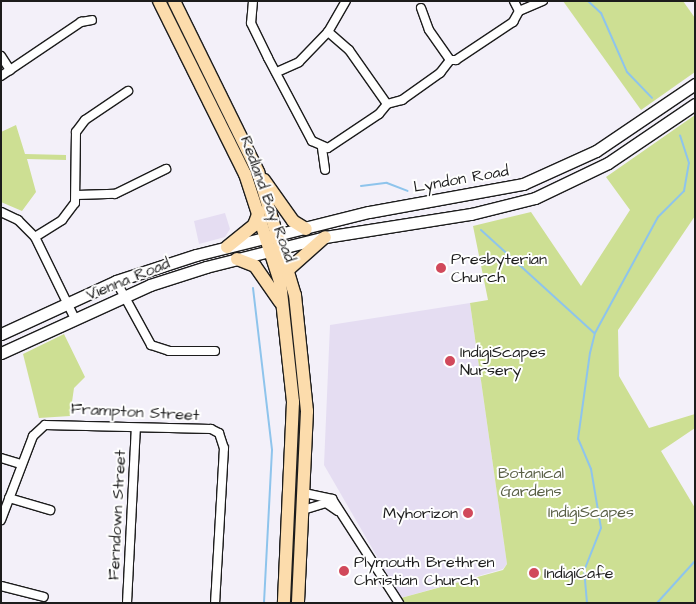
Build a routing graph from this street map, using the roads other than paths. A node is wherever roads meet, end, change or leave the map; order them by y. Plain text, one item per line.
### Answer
1 (159, 1) edge
2 (174, 1) edge
3 (180, 1) edge
4 (253, 1) edge
5 (346, 1) edge
6 (514, 1) edge
7 (542, 1) edge
8 (421, 8) dead end
9 (519, 11) junction
10 (92, 20) dead end
11 (328, 32) junction
12 (198, 50) junction
13 (1, 56) edge
14 (450, 60) junction
15 (10, 70) junction
16 (277, 72) junction
17 (1, 76) edge
18 (695, 84) edge
19 (128, 91) dead end
20 (387, 104) junction
21 (695, 104) edge
22 (322, 148) junction
23 (166, 169) dead end
24 (325, 170) dead end
25 (258, 172) junction
26 (77, 194) junction
27 (1, 212) edge
28 (259, 212) junction
29 (306, 229) junction
30 (35, 237) junction
31 (325, 237) junction
32 (275, 243) junction
33 (227, 247) junction
34 (237, 259) junction
35 (289, 269) junction
36 (116, 281) junction
37 (124, 296) junction
38 (67, 302) junction
39 (284, 308) junction
40 (75, 319) junction
41 (1, 334) edge
42 (215, 351) dead end
43 (1, 353) edge
44 (136, 428) junction
45 (1, 458) edge
46 (21, 464) junction
47 (9, 498) junction
48 (290, 500) junction
49 (303, 501) junction
50 (50, 510) dead end
51 (340, 513) junction
52 (1, 520) edge
53 (1, 586) edge
54 (44, 597) dead end
55 (126, 603) edge
56 (214, 603) edge
57 (284, 603) edge
58 (298, 603) edge
59 (399, 603) edge

1 - 28 main road, Redland Bay Road
2 - 12 main road, Redland Bay Road
3 - 12 street
4 - 16 street
5 - 11 street
6 - 9 street
7 - 9 street
8 - 14 street
9 - 14 street
10 - 15 street
11 - 16 street
11 - 20 street
12 - 25 main road, Redland Bay Road
13 - 15 street
14 - 20 street
15 - 17 street
16 - 22 street
18 - 29 main road, Lyndon Road
19 - 26 street
20 - 22 street
21 - 31 main road, Lyndon Road
22 - 24 street
23 - 26 street
25 - 29 main road
25 - 32 main road, Redland Bay Road
26 - 30 street
27 - 30 street
28 - 32 main road, Redland Bay Road
28 - 33 main road
29 - 32 main road, Lyndon Road
30 - 38 street
31 - 32 main road, Lyndon Road
31 - 35 main road
32 - 33 main road, Vienna Road
32 - 34 main road, Vienna Road
32 - 35 main road, Redland Bay Road
32 - 39 main road, Redland Bay Road
33 - 36 main road, Vienna Road
34 - 37 main road, Vienna Road
34 - 39 main road
35 - 49 main road, Redland Bay Road
36 - 37 street
36 - 38 main road, Vienna Road
37 - 40 main road, Vienna Road
37 - 42 street
38 - 40 street
38 - 41 main road, Vienna Road
39 - 48 main road, Redland Bay Road
40 - 43 main road, Vienna Road
44 - 46 street, Frampton Street
44 - 55 street, Ferndown Street
44 - 56 street, Frampton Street
45 - 46 street
46 - 47 street, Frampton Street
47 - 50 street
47 - 52 street, Frampton Street
48 - 49 main road
48 - 57 main road, Redland Bay Road
49 - 51 street
49 - 51 street
49 - 58 main road, Redland Bay Road
51 - 59 street
53 - 54 street

